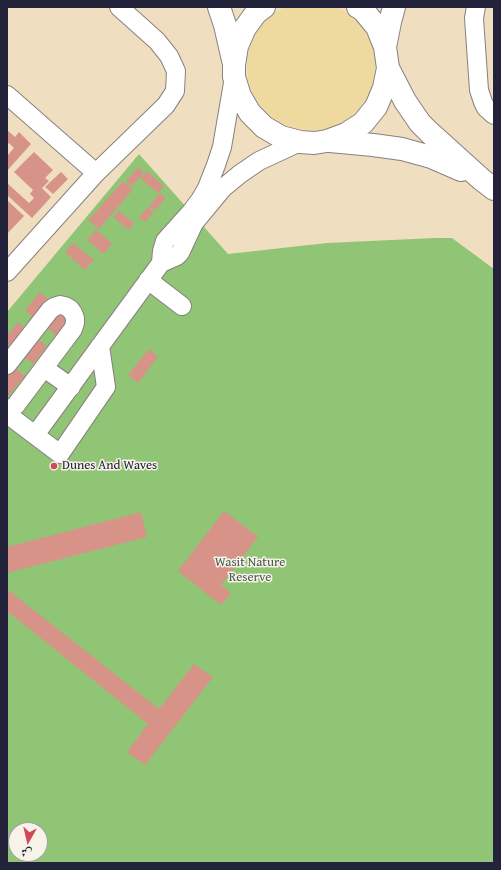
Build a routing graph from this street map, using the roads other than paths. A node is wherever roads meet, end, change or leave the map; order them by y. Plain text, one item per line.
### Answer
1 (119, 7) edge
2 (219, 7) edge
3 (264, 7) edge
4 (358, 7) edge
5 (394, 7) edge
6 (476, 7) edge
7 (385, 47) junction
8 (388, 68) junction
9 (234, 71) junction
10 (7, 95) edge
11 (494, 115) edge
12 (327, 141) junction
13 (300, 142) junction
14 (96, 172) junction
15 (487, 184) edge
16 (200, 208) junction
17 (7, 272) edge
18 (148, 280) junction
19 (182, 306) dead end
20 (100, 346) junction
21 (7, 365) edge
22 (44, 368) junction
23 (71, 387) junction
24 (7, 409) edge
25 (7, 414) edge
26 (35, 435) junction

1 - 14 street
2 - 9 main road
3 - 9 main road
4 - 7 main road
5 - 7 main road
6 - 11 street
7 - 8 main road
8 - 12 main road
8 - 15 main road
9 - 13 main road
9 - 16 street
10 - 14 street
12 - 13 main road
12 - 15 main road
13 - 16 street
14 - 17 street
16 - 18 street
18 - 19 street
18 - 20 street
20 - 23 street
20 - 26 street
21 - 22 street
22 - 23 street
22 - 24 street
23 - 26 street
25 - 26 street

